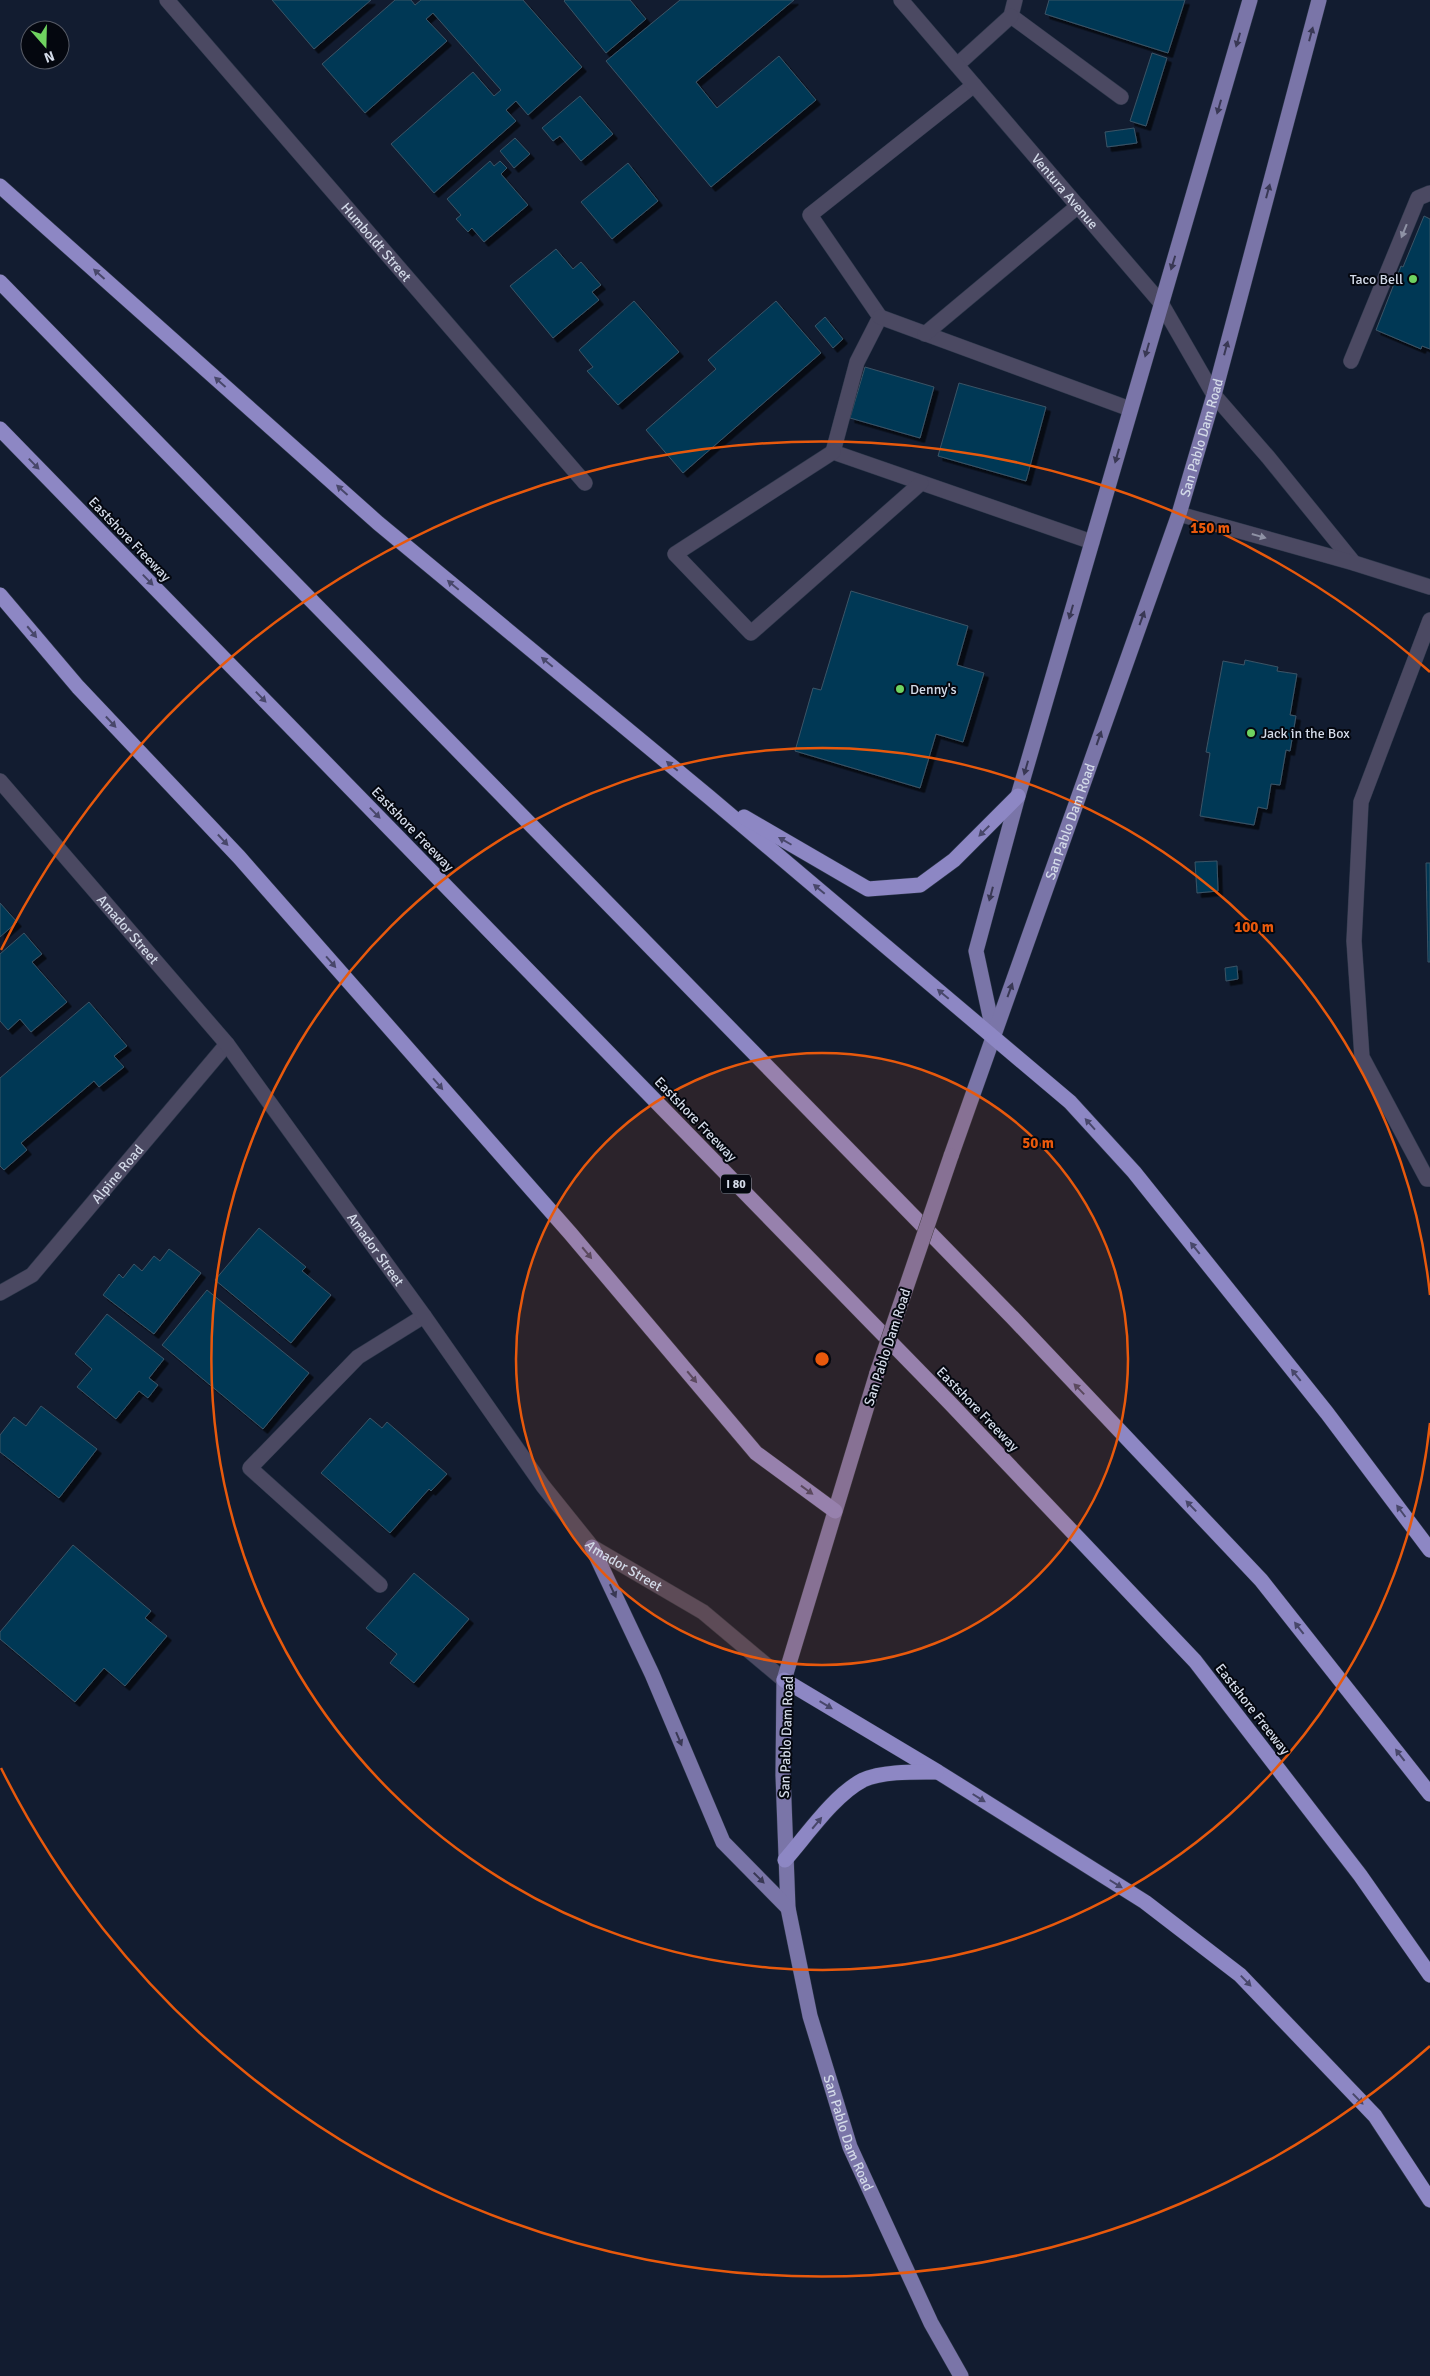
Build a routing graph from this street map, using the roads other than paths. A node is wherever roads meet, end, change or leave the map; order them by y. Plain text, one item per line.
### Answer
1 (167, 0) edge
2 (901, 0) edge
3 (1015, 0) edge
4 (1250, 0) edge
5 (1319, 0) edge
6 (1011, 16) junction
7 (957, 65) junction
8 (974, 85) junction
9 (1121, 97) dead end
10 (0, 186) edge
11 (1430, 193) edge
12 (1078, 206) junction
13 (0, 282) edge
14 (1161, 303) junction
15 (880, 317) junction
16 (925, 334) junction
17 (1351, 361) dead end
18 (1214, 395) junction
19 (1130, 409) junction
20 (0, 429) edge
21 (833, 452) junction
22 (585, 483) dead end
23 (920, 483) junction
24 (1179, 514) junction
25 (1092, 542) junction
26 (1354, 562) junction
27 (1430, 587) edge
28 (0, 595) edge
29 (1430, 620) edge
30 (0, 781) edge
31 (1018, 796) junction
32 (709, 797) junction
33 (994, 1036) junction
34 (227, 1044) junction
35 (1429, 1181) edge
36 (0, 1293) edge
37 (424, 1316) junction
38 (835, 1511) junction
39 (592, 1546) junction
40 (1430, 1550) edge
41 (380, 1586) dead end
42 (784, 1680) junction
43 (938, 1772) junction
44 (1430, 1794) edge
45 (785, 1860) junction
46 (788, 1908) junction
47 (1430, 1975) edge
48 (1430, 2200) edge
49 (961, 2376) edge

1 - 22 street, Humboldt Street
2 - 7 street, Ventura Avenue
3 - 6 street
4 -> 14 main road
18 -> 5 main road, San Pablo Dam Road
6 - 7 street
6 - 9 street
7 - 8 street, Ventura Avenue
8 - 12 street, Ventura Avenue
8 - 15 street
32 -> 10 highway
11 -> 17 street
12 - 14 street, Ventura Avenue
12 - 16 street
44 -> 13 highway
14 - 18 street, Ventura Avenue
14 -> 19 main road
15 - 16 street
15 - 21 street
16 - 19 street
18 - 24 main road, San Pablo Dam Road
18 - 26 street, Ventura Avenue
19 -> 25 main road
20 -> 47 highway, Eastshore Freeway / I 80
21 - 23 street
21 - 23 street
23 - 25 street
24 -> 26 street
33 -> 24 main road, San Pablo Dam Road
25 -> 31 main road
26 - 27 street
28 -> 38 highway
29 - 35 street
30 - 34 street, Amador Street
31 -> 32 highway
31 -> 33 main road
33 -> 32 highway
33 - 38 main road, San Pablo Dam Road, bridge
40 -> 33 highway
34 - 36 street, Alpine Road
34 - 37 street, Amador Street
37 - 39 street, Amador Street
37 - 41 street
38 - 42 main road, San Pablo Dam Road
39 - 42 street, Amador Street
39 -> 46 main road
42 -> 43 highway
42 - 45 main road, San Pablo Dam Road
45 -> 43 highway
43 -> 48 highway
45 - 46 main road, San Pablo Dam Road
46 - 49 main road, San Pablo Dam Road

